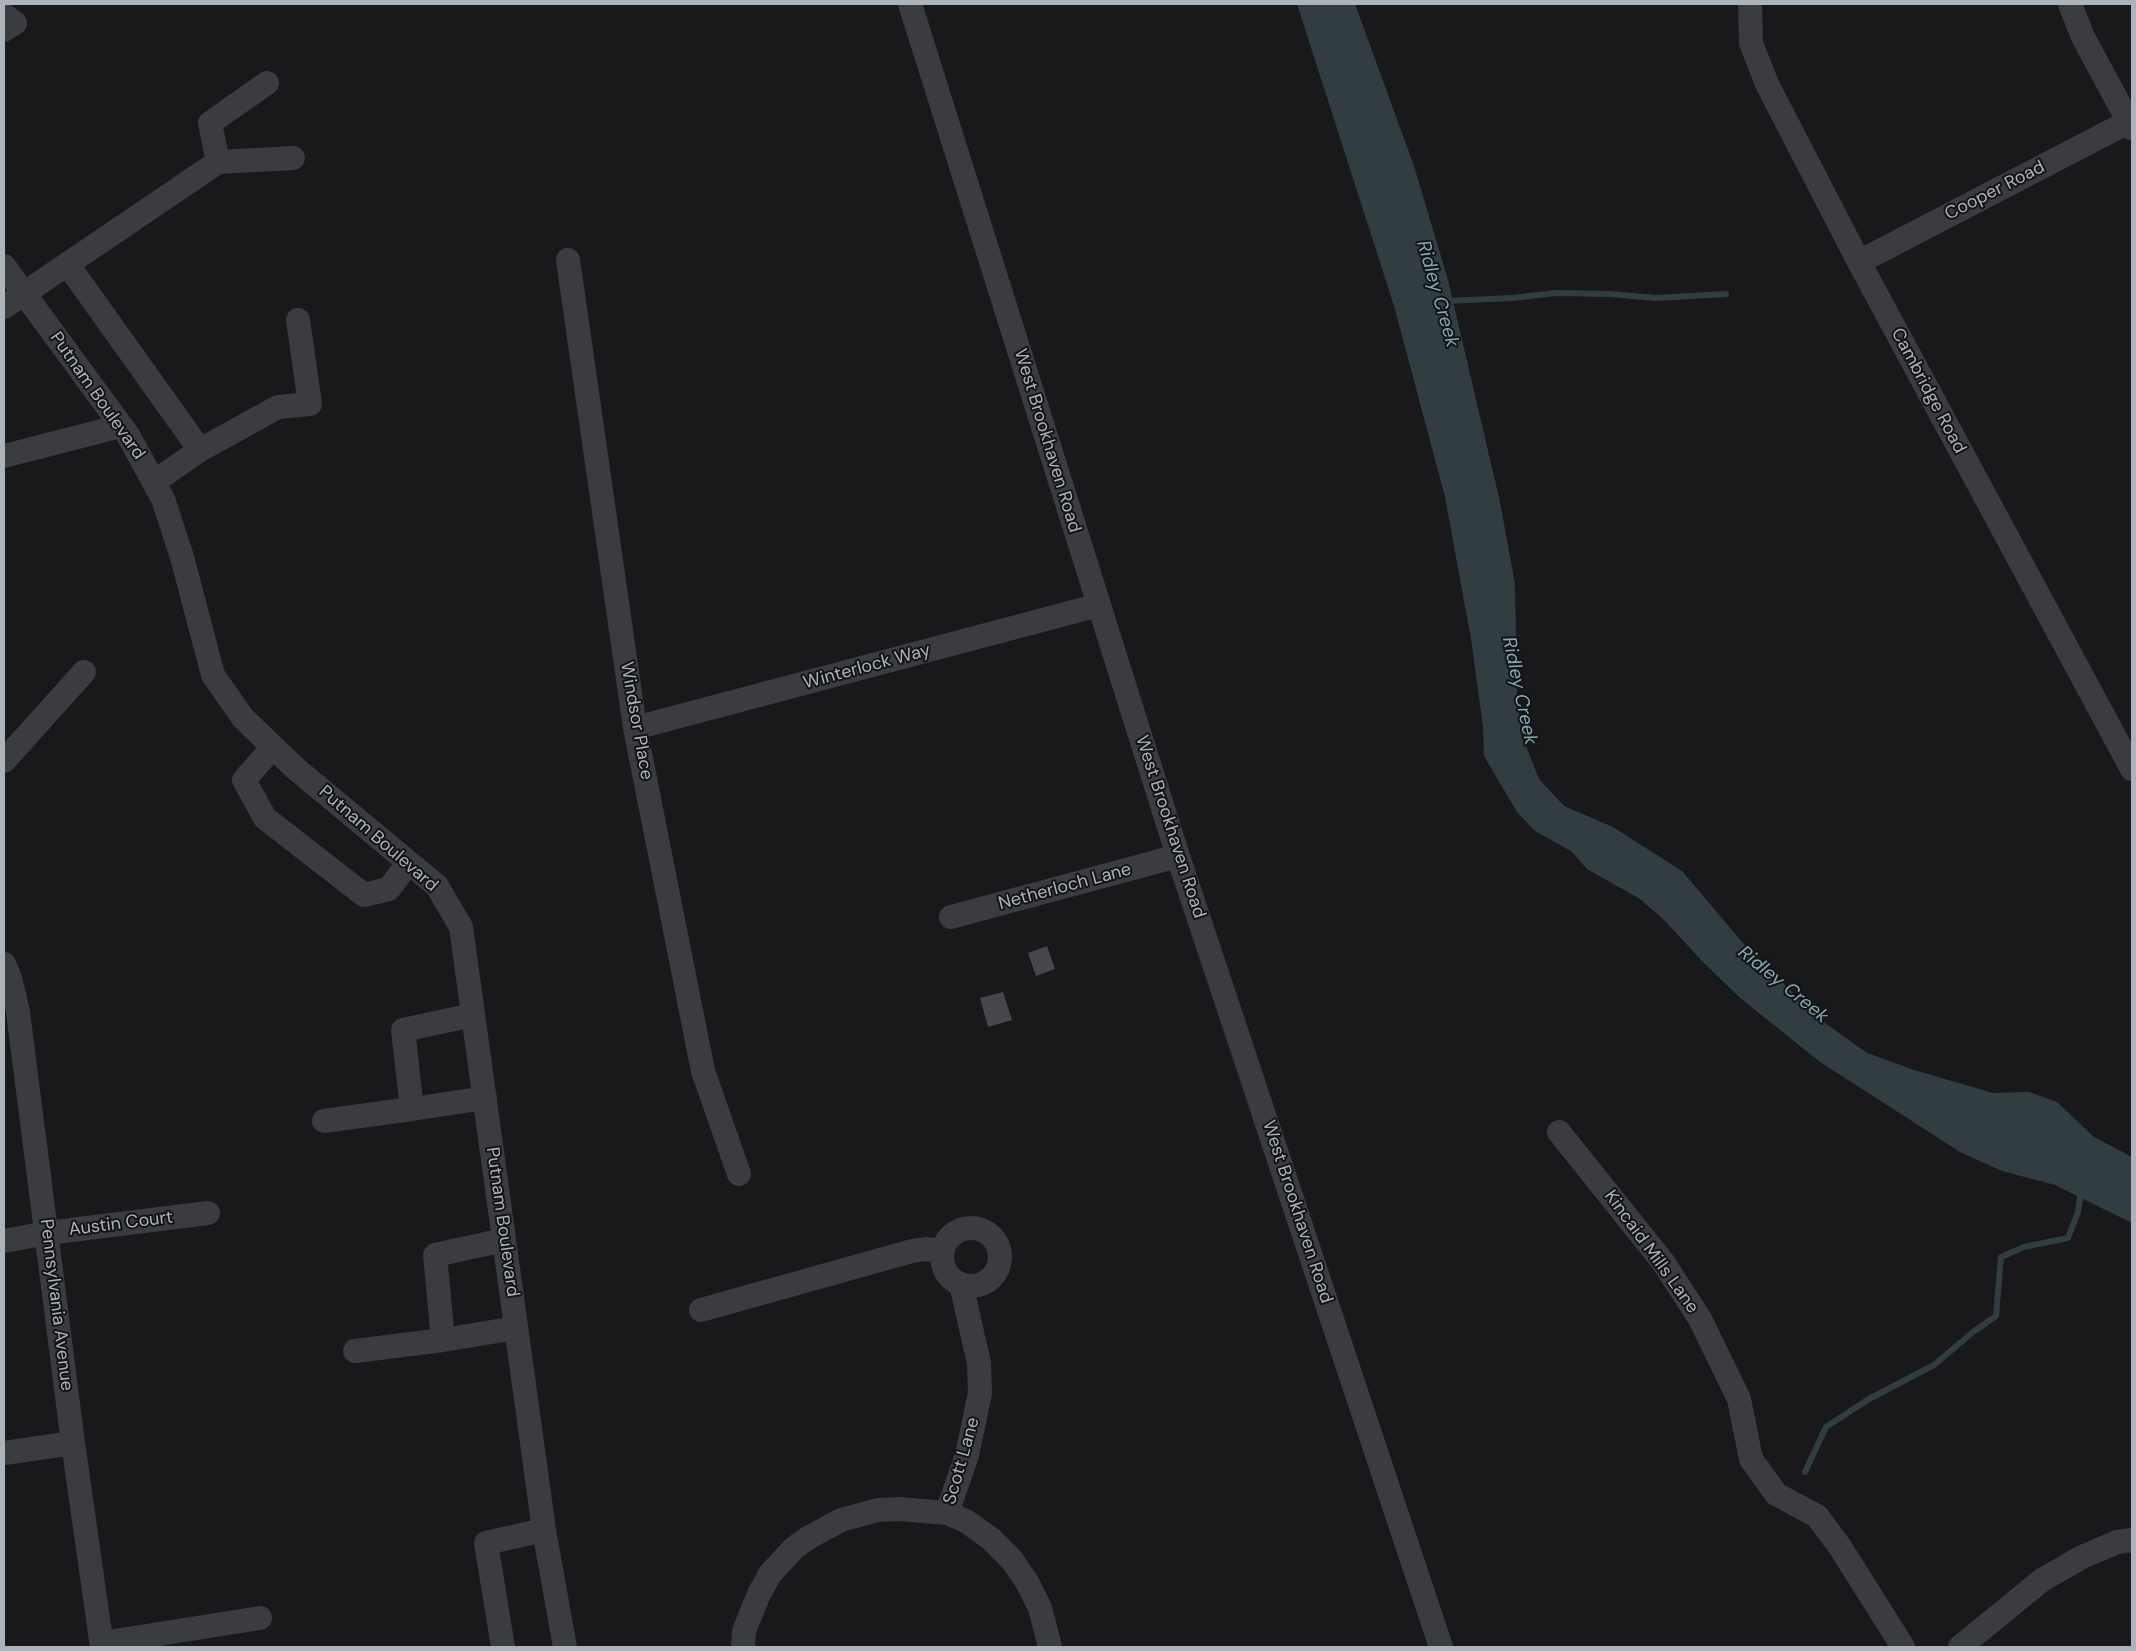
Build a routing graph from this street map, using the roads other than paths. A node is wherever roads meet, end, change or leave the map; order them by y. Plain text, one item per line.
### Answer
1 (910, 4) edge
2 (1750, 4) edge
3 (2070, 4) edge
4 (4, 15) edge
5 (4, 30) edge
6 (267, 84) dead end
7 (2131, 123) edge
8 (293, 158) dead end
9 (218, 162) junction
10 (568, 260) dead end
11 (1859, 262) junction
12 (68, 265) junction
13 (4, 266) edge
14 (25, 294) junction
15 (4, 308) edge
16 (298, 320) dead end
17 (121, 426) junction
18 (200, 450) junction
19 (4, 456) edge
20 (154, 482) junction
21 (1098, 605) junction
22 (84, 672) dead end
23 (635, 728) junction
24 (273, 746) junction
25 (4, 761) edge
26 (2132, 768) edge
27 (1178, 856) junction
28 (408, 863) junction
29 (951, 917) dead end
30 (4, 964) edge
31 (473, 1014) junction
32 (485, 1098) junction
33 (412, 1109) junction
34 (324, 1121) dead end
35 (1559, 1132) dead end
36 (739, 1174) dead end
37 (208, 1212) dead end
38 (47, 1233) junction
39 (504, 1240) junction
40 (4, 1241) edge
41 (942, 1251) junction
42 (961, 1284) junction
43 (701, 1310) dead end
44 (516, 1328) junction
45 (442, 1340) junction
46 (355, 1350) dead end
47 (73, 1443) junction
48 (4, 1454) edge
49 (947, 1513) junction
50 (544, 1530) junction
51 (2132, 1540) edge
52 (260, 1618) dead end
53 (102, 1645) edge
54 (503, 1647) edge
55 (566, 1647) edge
56 (743, 1647) edge
57 (1050, 1647) edge
58 (1441, 1647) edge
59 (1903, 1647) edge
60 (1960, 1647) edge

1 - 21 street, West Brookhaven Road
2 - 11 street, Cambridge Road
3 - 7 street
4 - 5 street
6 - 9 street
7 - 11 street, Cooper Road
8 - 9 street
9 - 12 street
10 - 23 street, Windsor Place
11 - 26 street, Cambridge Road
12 - 14 street
12 - 18 street
13 - 14 street, Putnam Boulevard
14 - 15 street
14 - 17 street, Putnam Boulevard
16 - 18 street
17 - 19 street
17 - 20 street, Putnam Boulevard
18 - 20 street
20 - 24 street, Putnam Boulevard
21 - 23 street, Winterlock Way
21 - 27 street, West Brookhaven Road
22 - 25 street
23 - 36 street, Windsor Place
24 - 28 street, Putnam Boulevard
24 - 28 street
27 - 29 street, Netherloch Lane
27 - 58 street, West Brookhaven Road
28 - 31 street, Putnam Boulevard
30 - 38 street, Pennsylvania Avenue
31 - 32 street, Putnam Boulevard
31 - 33 street
32 - 33 street
32 - 39 street, Putnam Boulevard
33 - 34 street
35 - 59 street, Kincaid Mills Lane
37 - 38 street, Austin Court
38 - 40 street, Austin Court
38 - 47 street, Pennsylvania Avenue
39 - 44 street, Putnam Boulevard
39 - 45 street
41 - 42 street
41 - 42 street
41 - 43 street
42 - 49 street, Scott Lane
44 - 45 street
44 - 50 street, Putnam Boulevard
45 - 46 street
47 - 48 street
47 - 53 street, Pennsylvania Avenue
49 - 56 street, Scott Lane
49 - 57 street
50 - 54 street
50 - 55 street, Putnam Boulevard
51 - 60 street
52 - 53 street

